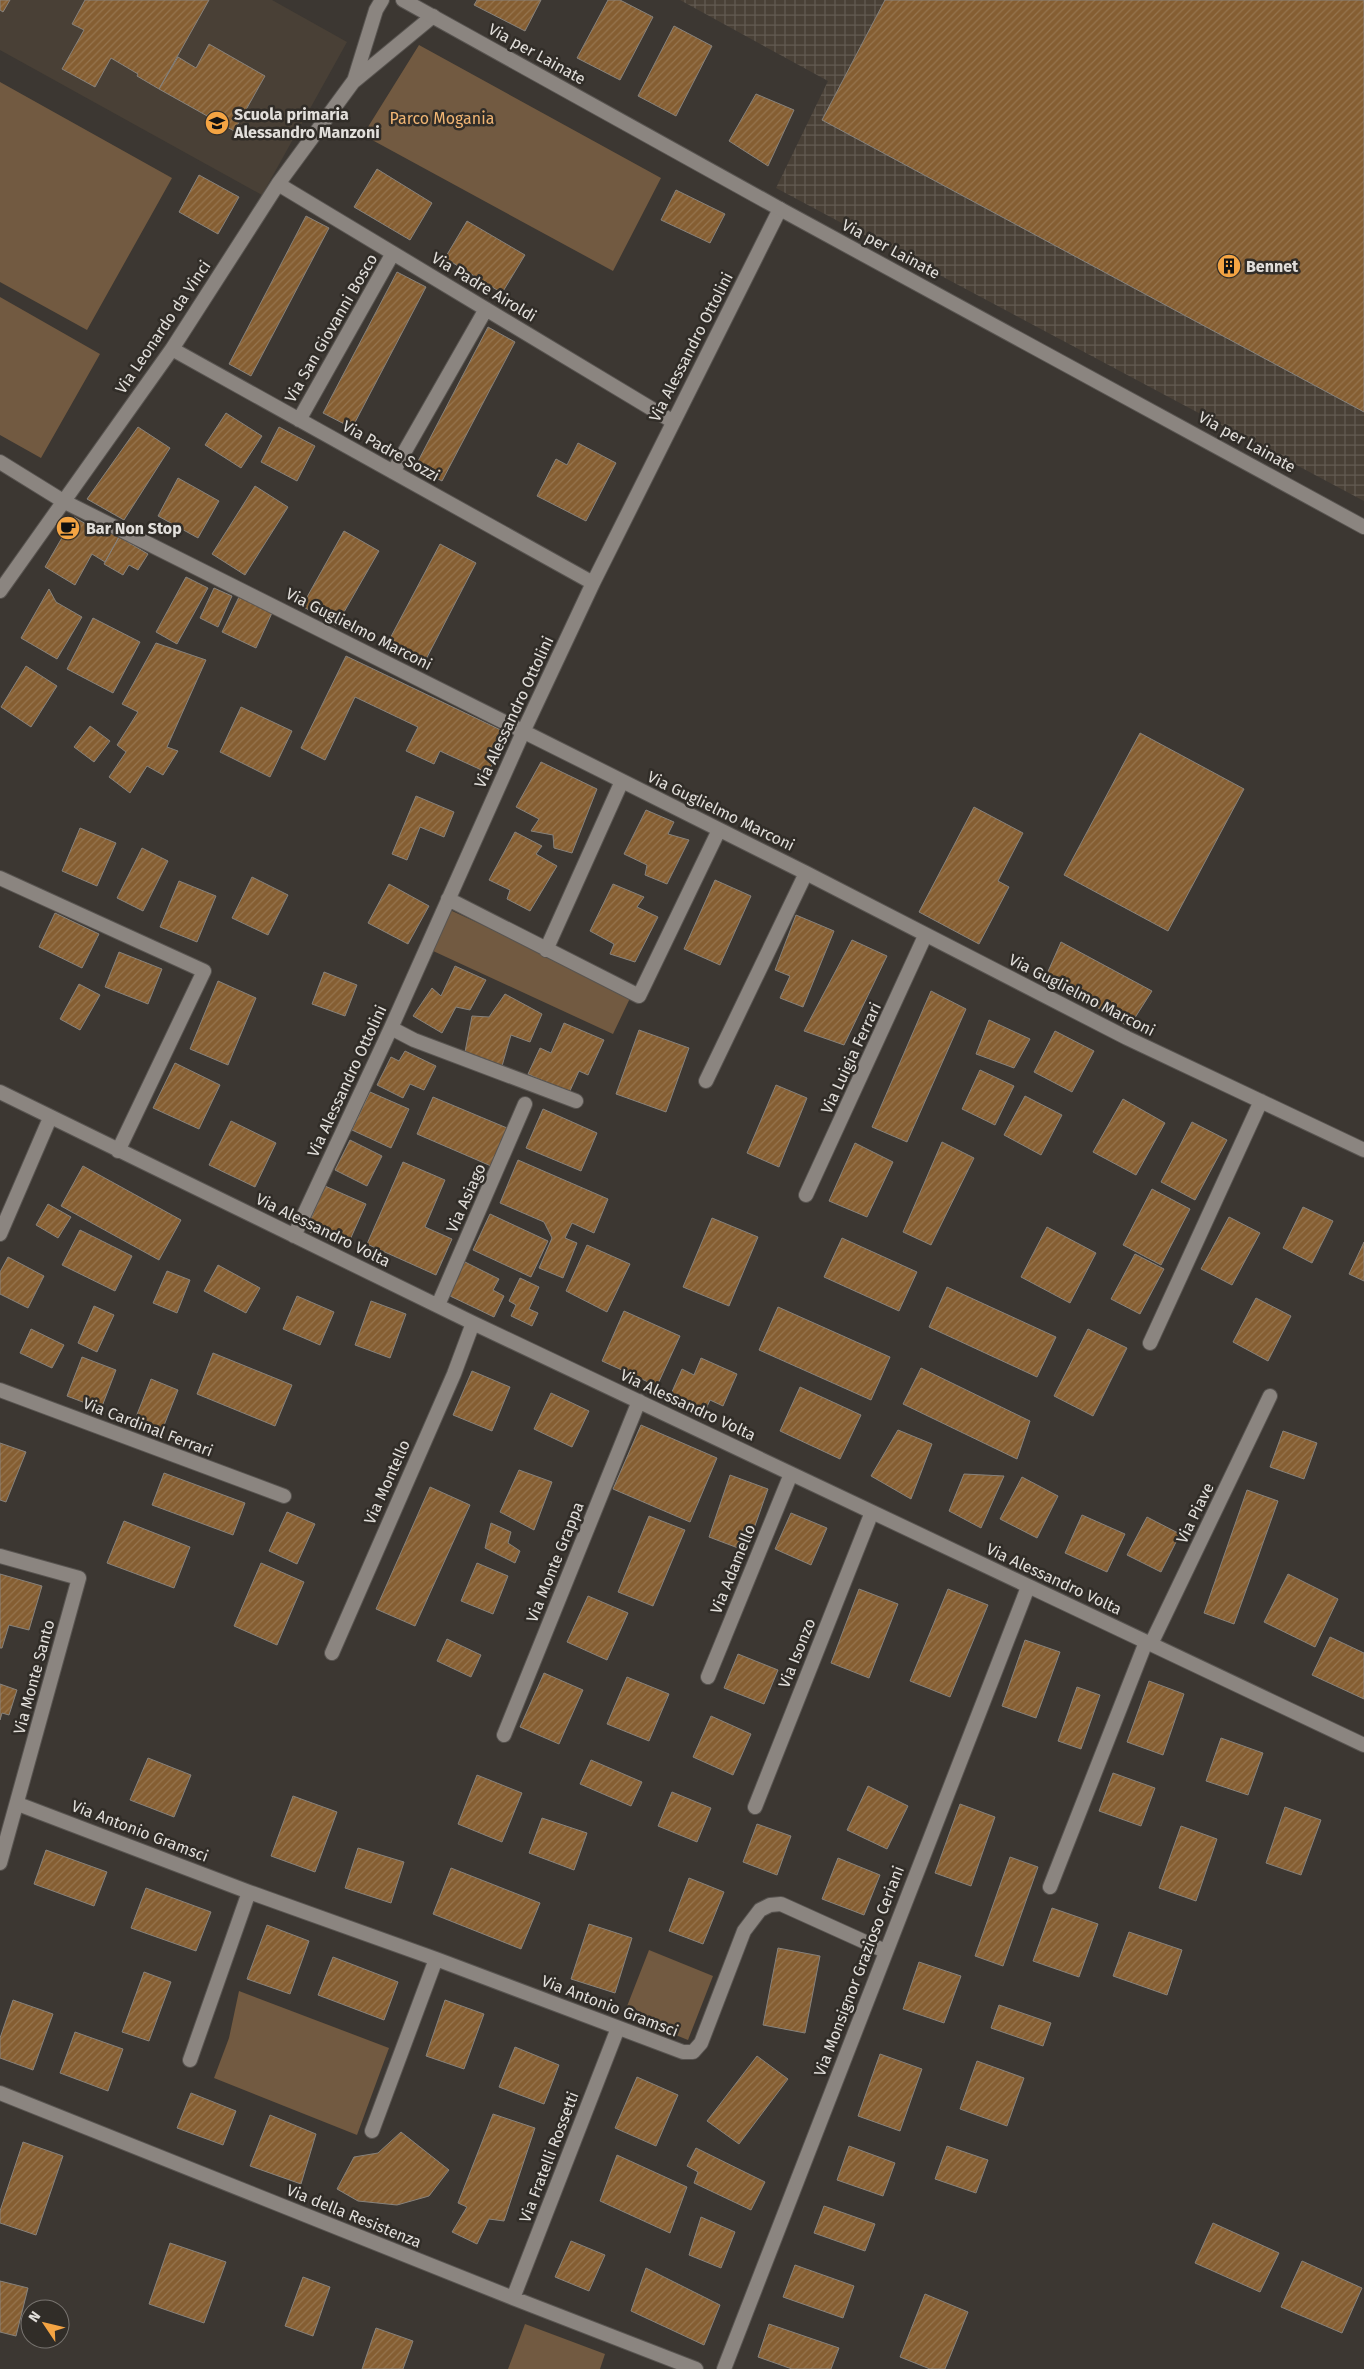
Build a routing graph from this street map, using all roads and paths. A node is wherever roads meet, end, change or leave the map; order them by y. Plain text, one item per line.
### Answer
1 (382, 0) edge
2 (403, 0) edge
3 (433, 16) junction
4 (354, 82) junction
5 (278, 184) junction
6 (780, 209) junction
7 (393, 253) junction
8 (486, 309) junction
9 (172, 349) junction
10 (299, 420) junction
11 (672, 421) junction
12 (0, 462) edge
13 (393, 472) junction
14 (63, 500) junction
15 (1364, 527) edge
16 (593, 583) junction
17 (0, 591) edge
18 (524, 730) junction
19 (622, 781) junction
20 (719, 830) junction
21 (806, 873) junction
22 (0, 878) edge
23 (448, 899) junction
24 (925, 936) junction
25 (546, 950) junction
26 (391, 1028) junction
27 (706, 1080) dead end
28 (0, 1092) edge
29 (576, 1101) dead end
30 (1261, 1102) junction
31 (525, 1104) dead end
32 (50, 1118) junction
33 (1364, 1150) edge
34 (118, 1151) junction
35 (806, 1195) dead end
36 (0, 1234) edge
37 (294, 1236) junction
38 (438, 1305) junction
39 (473, 1323) junction
40 (1150, 1343) dead end
41 (0, 1390) edge
42 (1270, 1396) dead end
43 (639, 1401) junction
44 (791, 1474) junction
45 (284, 1496) dead end
46 (872, 1512) junction
47 (0, 1556) edge
48 (1028, 1587) junction
49 (1149, 1643) junction
50 (332, 1653) dead end
51 (708, 1677) dead end
52 (504, 1735) dead end
53 (1364, 1745) edge
54 (18, 1804) junction
55 (755, 1807) dead end
56 (0, 1863) edge
57 (1050, 1887) dead end
58 (249, 1892) junction
59 (885, 1951) junction
60 (436, 1959) junction
61 (618, 2028) junction
62 (190, 2060) dead end
63 (0, 2093) edge
64 (372, 2131) dead end
65 (513, 2298) junction
66 (696, 2369) edge
67 (724, 2369) edge

1 - 4 street
2 - 3 street, Via per Lainate
3 - 4 street
3 - 6 street, Via per Lainate
4 - 5 street, Via Leonardo da Vinci
5 - 7 street, Via Padre Airoldi
5 - 9 street, Via Leonardo da Vinci
6 - 11 street, Via Alessandro Ottolini
6 - 15 street, Via per Lainate
7 - 8 street, Via Padre Airoldi
7 - 10 street, Via San Giovanni Bosco
8 - 11 street, Via Padre Airoldi
8 - 13 street
9 - 10 street, Via Padre Sozzi
9 - 14 street, Via Leonardo da Vinci
10 - 13 street, Via Padre Sozzi
11 - 16 street, Via Alessandro Ottolini
12 - 14 street, Via Guglielmo Marconi
13 - 16 street, Via Padre Sozzi
14 - 17 street, Via Leonardo da Vinci
14 - 18 street, Via Guglielmo Marconi
16 - 18 street, Via Alessandro Ottolini
18 - 19 street, Via Guglielmo Marconi
18 - 23 street, Via Alessandro Ottolini
19 - 20 street, Via Guglielmo Marconi
19 - 25 street
20 - 21 street, Via Guglielmo Marconi
20 - 25 street
21 - 24 street, Via Guglielmo Marconi
21 - 27 street
22 - 34 street
23 - 25 street
23 - 26 street, Via Alessandro Ottolini
24 - 30 street, Via Guglielmo Marconi
24 - 35 street, Via Luigia Ferrari
26 - 29 street
26 - 37 street, Via Alessandro Ottolini
28 - 32 street, Via Alessandro Volta
30 - 33 street, Via Guglielmo Marconi
30 - 40 street
31 - 38 street, Via Asiago
32 - 34 street, Via Alessandro Volta
32 - 36 street
34 - 37 street, Via Alessandro Volta
37 - 38 street, Via Alessandro Volta
38 - 39 street, Via Alessandro Volta
39 - 43 street, Via Alessandro Volta
39 - 50 street, Via Montello
41 - 45 street, Via Cardinal Ferrari
42 - 49 street, Via Piave
43 - 44 street, Via Alessandro Volta
43 - 52 street, Via Monte Grappa
44 - 46 street, Via Alessandro Volta
44 - 51 street, Via Adamello
46 - 48 street, Via Alessandro Volta
46 - 55 street, Via Isonzo
47 - 54 street, Via Monte Santo
48 - 49 street, Via Alessandro Volta
48 - 59 street, Via Monsignor Grazioso Ceriani
49 - 53 street, Via Alessandro Volta
49 - 57 street, Via Piave
54 - 56 street, Via Monte Santo
54 - 58 street, Via Antonio Gramsci
58 - 60 street, Via Antonio Gramsci
58 - 62 street
59 - 61 street, Via Antonio Gramsci
59 - 67 street, Via Monsignor Grazioso Ceriani
60 - 61 street, Via Antonio Gramsci
60 - 64 street
61 - 65 street, Via Fratelli Rossetti
63 - 65 street, Via della Resistenza
65 - 66 street, Via della Resistenza

